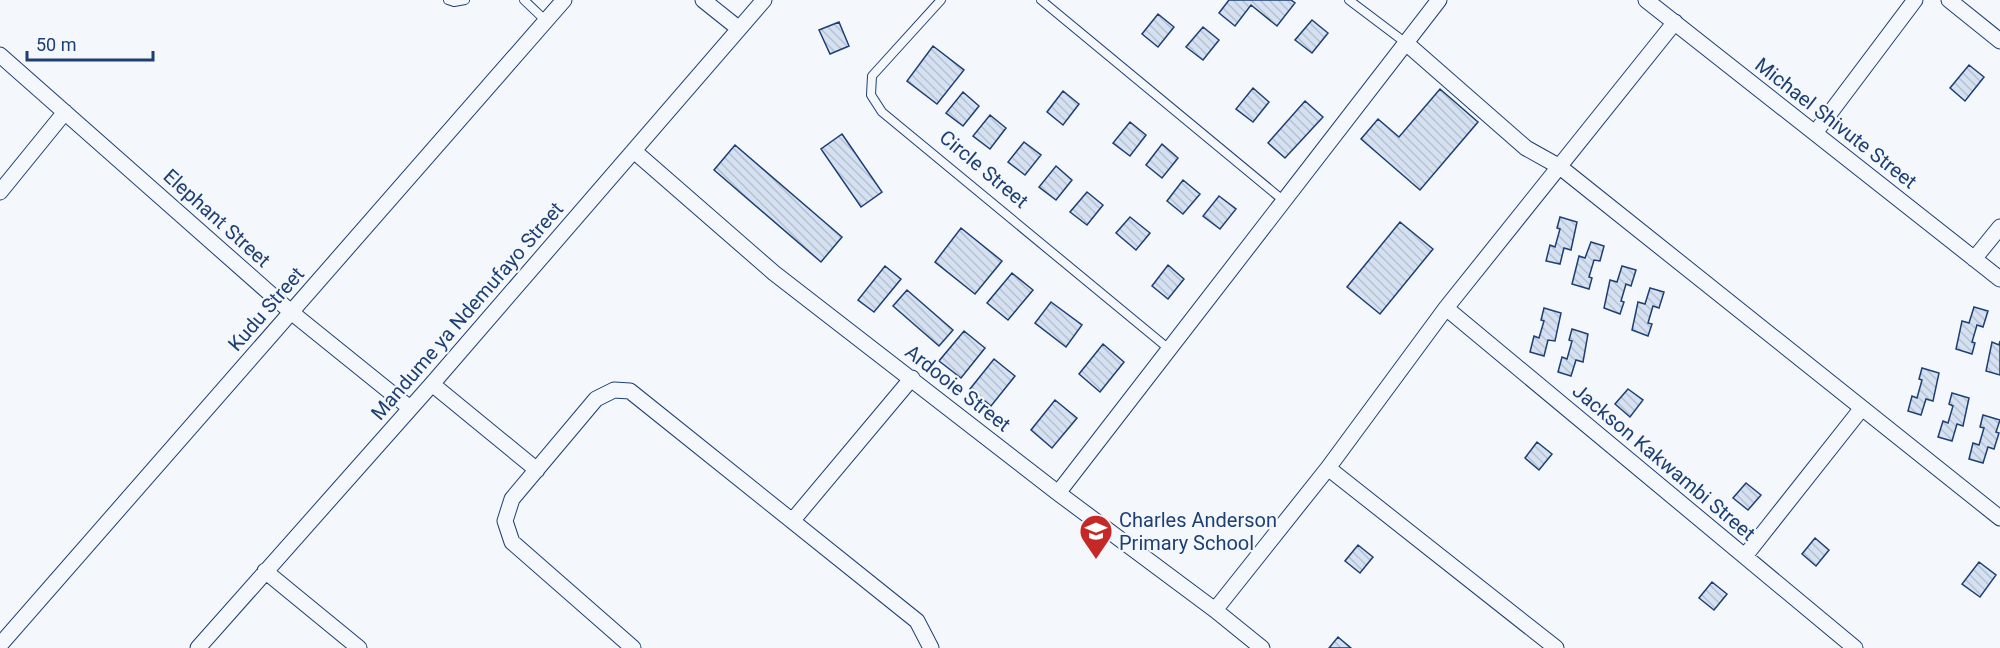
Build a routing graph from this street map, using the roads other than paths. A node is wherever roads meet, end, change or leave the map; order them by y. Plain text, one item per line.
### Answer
1 (448, 0) edge
2 (465, 0) edge
3 (524, 0) edge
4 (564, 0) edge
5 (703, 0) edge
6 (764, 0) edge
7 (941, 0) edge
8 (1041, 0) edge
9 (1349, 0) edge
10 (1439, 0) edge
11 (1646, 0) edge
12 (1915, 0) edge
13 (1949, 0) edge
14 (546, 21) junction
15 (1675, 22) junction
16 (738, 28) junction
17 (2000, 40) edge
18 (1406, 43) junction
19 (0, 55) edge
20 (65, 112) junction
21 (1815, 133) junction
22 (634, 151) junction
23 (1560, 167) junction
24 (0, 192) edge
25 (1284, 201) junction
26 (2000, 227) edge
27 (1974, 259) junction
28 (2000, 279) edge
29 (1446, 308) junction
30 (291, 312) junction
31 (1169, 349) junction
32 (912, 378) junction
33 (432, 384) junction
34 (410, 408) junction
35 (1862, 408) junction
36 (1328, 468) junction
37 (537, 470) junction
38 (1058, 493) junction
39 (2000, 518) edge
40 (793, 520) junction
41 (1745, 556) junction
42 (265, 571) junction
43 (1215, 610) junction
44 (0, 645) edge
45 (198, 648) edge
46 (359, 648) edge
47 (633, 648) edge
48 (931, 648) edge
49 (1262, 648) edge
50 (1556, 648) edge
51 (1855, 648) edge

1 - 2 lane
3 - 14 lane
4 - 14 street, Kudu Street
5 - 16 street
6 - 16 street, Mandume ya Ndemufayo Street
7 - 31 lane, Circle Street
8 - 25 lane
9 - 18 lane
10 - 18 street
11 - 15 street, Michael Shivute Street
12 - 21 street
13 - 17 street
14 - 30 street, Kudu Street
15 - 21 street, Michael Shivute Street
15 - 23 street
16 - 22 street, Mandume ya Ndemufayo Street
18 - 23 street
18 - 25 street
19 - 20 street, Elephant Street
20 - 24 street
20 - 30 street, Elephant Street
21 - 27 street, Michael Shivute Street
22 - 32 street, Ardooie Street
22 - 33 street, Mandume ya Ndemufayo Street
23 - 29 street
23 - 35 street
25 - 31 street
26 - 27 street
27 - 28 street, Michael Shivute Street
29 - 36 street
29 - 41 street, Jackson Kakwambi Street
30 - 34 street, Elephant Street
30 - 44 street, Kudu Street
31 - 38 street
32 - 38 street, Ardooie Street
32 - 40 street
33 - 34 street, Mandume ya Ndemufayo Street
33 - 37 street
34 - 42 street, Mandume ya Ndemufayo Street
35 - 39 street
35 - 41 street
36 - 43 street
36 - 50 street
37 - 40 street
37 - 47 street
38 - 43 street, Ardooie Street
40 - 48 street
41 - 51 street, Jackson Kakwambi Street
42 - 45 street, Mandume ya Ndemufayo Street
42 - 46 street
43 - 49 street, Ardooie Street

